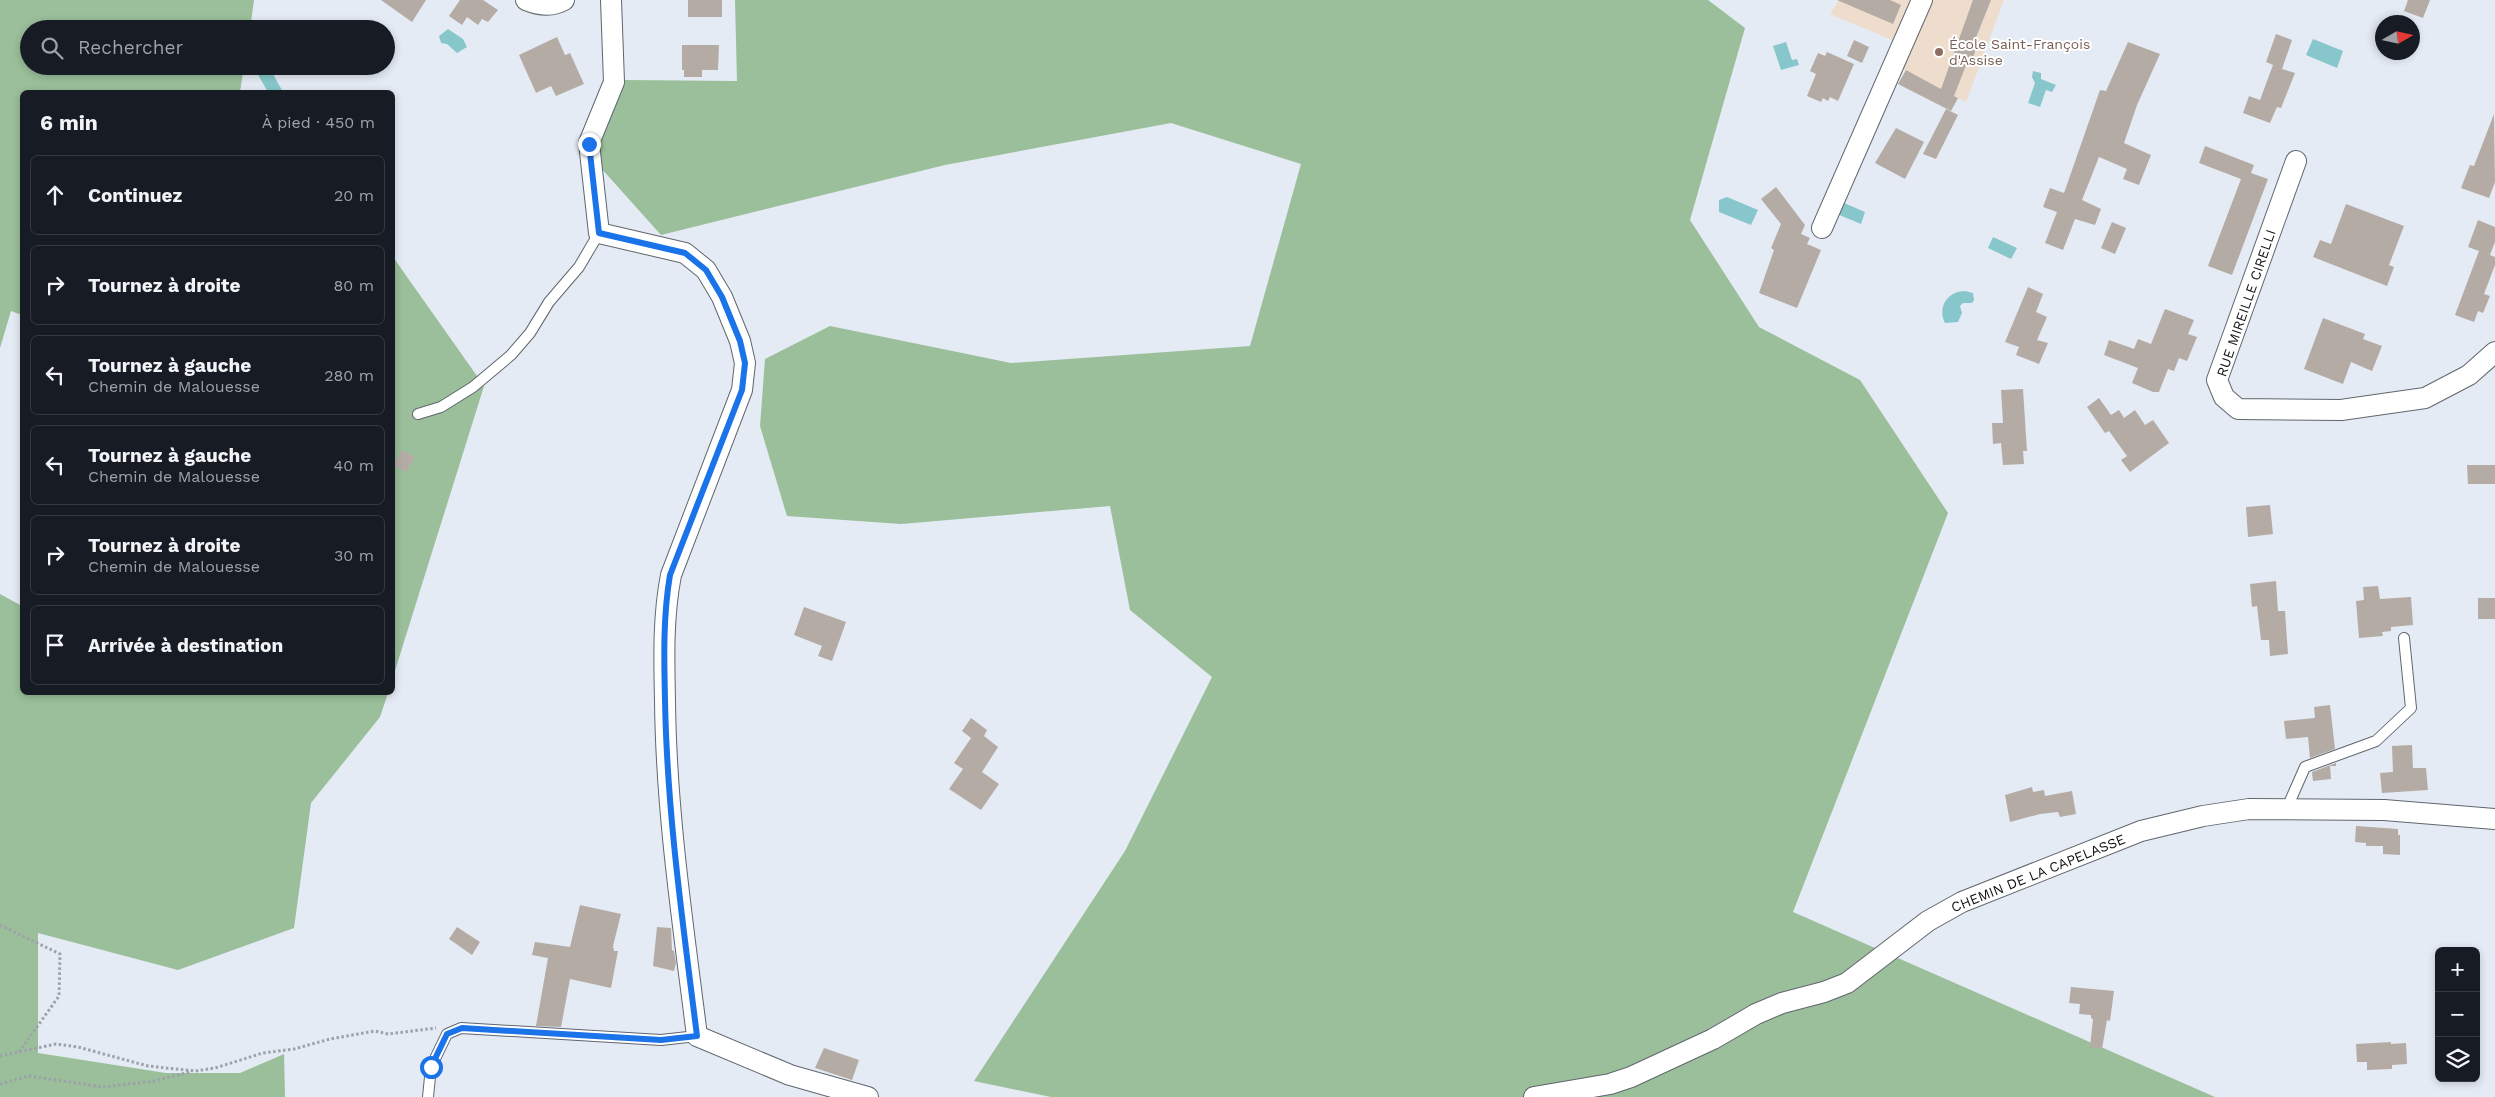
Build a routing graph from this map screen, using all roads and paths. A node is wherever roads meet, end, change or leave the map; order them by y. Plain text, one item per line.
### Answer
1 (526, 0) edge
2 (564, 0) edge
3 (611, 0) edge
4 (1922, 0) edge
5 (2296, 161) dead end
6 (1822, 228) dead end
7 (599, 233) junction
8 (2495, 352) edge
9 (418, 414) dead end
10 (2404, 638) dead end
11 (2287, 808) junction
12 (2495, 819) edge
13 (0, 926) edge
14 (462, 1028) junction
15 (697, 1036) junction
16 (19, 1052) junction
17 (0, 1056) edge
18 (195, 1071) junction
19 (0, 1084) edge
20 (428, 1097) edge
21 (868, 1097) edge
22 (1534, 1097) edge

1 - 2 street
3 - 7 street
4 - 6 street
5 - 8 street, RUE MIREILLE CIRELLI
7 - 9 lane
7 - 15 street
10 - 11 lane
11 - 12 street, CHEMIN DE LA CAPELASSE
11 - 22 street, CHEMIN DE LA CAPELASSE
13 - 16 path
14 - 15 lane
14 - 18 path
14 - 20 lane
15 - 21 street
16 - 17 path
16 - 18 path
18 - 19 path

